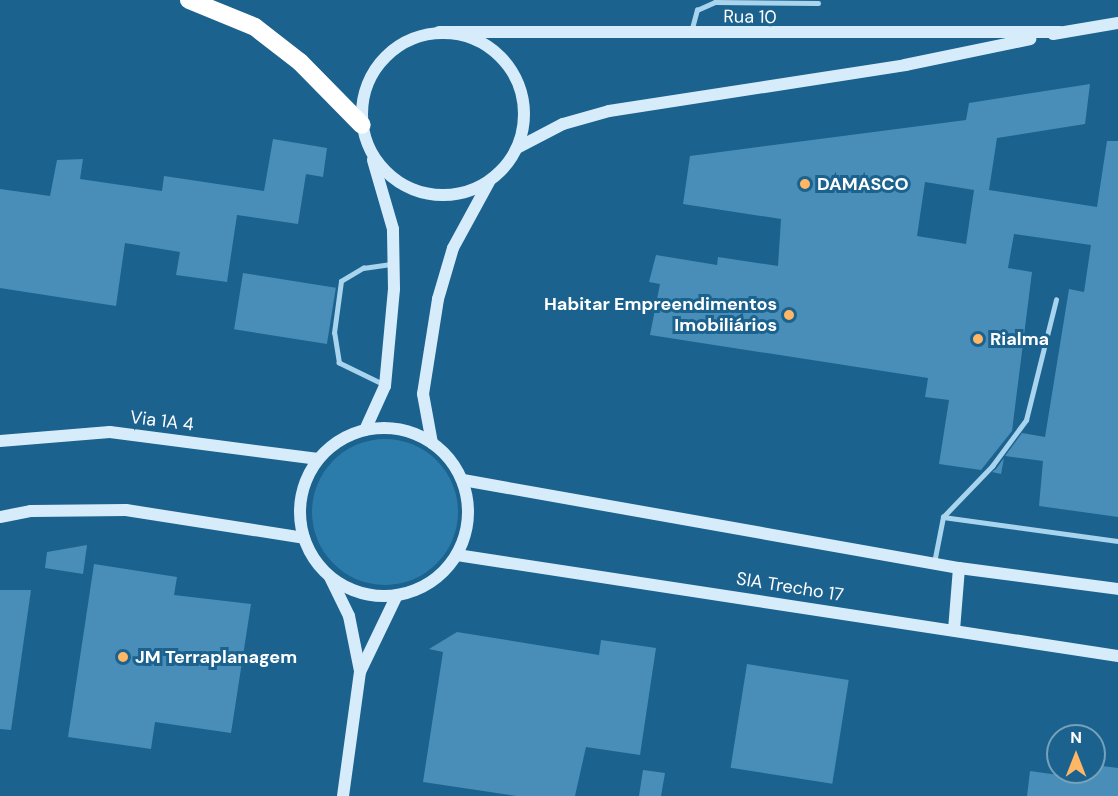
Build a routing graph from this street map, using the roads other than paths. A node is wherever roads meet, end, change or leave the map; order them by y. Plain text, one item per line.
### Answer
1 (189, 0) edge
2 (818, 3) dead end
3 (1118, 23) edge
4 (439, 32) junction
5 (1060, 32) junction
6 (690, 34) junction
7 (362, 125) junction
8 (517, 148) junction
9 (371, 153) junction
10 (490, 181) junction
11 (394, 264) junction
12 (1056, 300) dead end
13 (385, 386) junction
14 (365, 430) junction
15 (0, 441) edge
16 (432, 443) junction
17 (318, 459) junction
18 (463, 480) junction
19 (0, 517) edge
20 (943, 517) junction
21 (304, 538) junction
22 (1118, 541) edge
23 (457, 555) junction
24 (934, 563) junction
25 (959, 568) junction
26 (330, 576) junction
27 (1118, 589) edge
28 (397, 595) junction
29 (954, 630) junction
30 (1118, 656) edge
31 (360, 672) junction
32 (343, 796) edge

1 - 7 highway
2 - 6 lane
3 - 5 street, Rua 10
4 - 6 street, Rua 10
4 - 7 street
4 - 8 street
5 - 6 street, Rua 10
5 - 8 street, Rua 10
7 - 9 street
8 - 10 street
9 - 10 street
9 - 11 street
10 - 16 street
11 - 13 street
11 - 13 lane
12 - 20 lane
13 - 14 street
14 - 16 street
14 - 17 street
15 - 17 street, Via 1A 4
16 - 18 street
17 - 21 street
18 - 23 street
18 - 24 street
19 - 21 street
20 - 22 lane
20 - 24 lane
21 - 26 street
23 - 28 street
23 - 29 street, SIA Trecho 17
24 - 25 street
25 - 27 street
25 - 29 street
26 - 28 street
26 - 31 street
28 - 31 street
29 - 30 street, SIA Trecho 17
31 - 32 street

